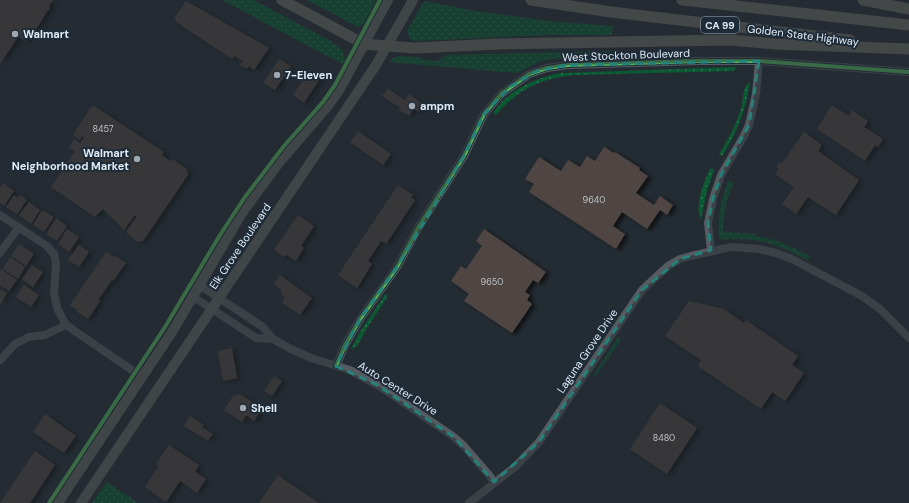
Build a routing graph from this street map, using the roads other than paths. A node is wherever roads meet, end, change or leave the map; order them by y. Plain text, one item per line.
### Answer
1 (282, 0) edge
2 (531, 0) edge
3 (682, 0) edge
4 (863, 0) edge
5 (387, 1) edge
6 (411, 4) edge
7 (909, 9) edge
8 (909, 25) edge
9 (364, 44) junction
10 (387, 46) junction
11 (909, 48) edge
12 (759, 61) junction
13 (909, 72) edge
14 (0, 215) edge
15 (19, 227) junction
16 (712, 250) junction
17 (0, 253) edge
18 (199, 285) junction
19 (192, 296) junction
20 (220, 298) junction
21 (212, 309) junction
22 (66, 325) junction
23 (909, 338) edge
24 (273, 339) junction
25 (0, 360) edge
26 (336, 366) junction
27 (142, 377) junction
28 (494, 482) junction
29 (58, 503) edge
30 (81, 503) edge
31 (469, 503) edge

1 - 9 highway
2 - 11 highway, Golden State Highway / CA 99
3 - 8 highway, Golden State Highway / CA 99
4 - 7 highway
5 - 9 main road, Elk Grove Boulevard
6 - 10 main road, Elk Grove Boulevard
9 - 10 highway
9 - 18 main road, Elk Grove Boulevard
10 - 11 highway
10 - 20 main road, Elk Grove Boulevard
12 - 13 street, West Stockton Boulevard
12 - 16 street
12 - 26 street, West Stockton Boulevard
14 - 15 street
15 - 17 street
15 - 22 street
16 - 23 street, Laguna Grove Drive
16 - 28 street, Laguna Grove Drive
18 - 19 main road, Elk Grove Boulevard
18 - 20 street, Auto Center Drive
19 - 21 street, Auto Center Drive
19 - 27 main road, Elk Grove Boulevard
20 - 21 main road, Elk Grove Boulevard
20 - 24 street, Auto Center Drive
21 - 24 street, Auto Center Drive
21 - 30 main road, Elk Grove Boulevard
22 - 25 street
22 - 27 street
24 - 26 street, Auto Center Drive
26 - 28 street, Auto Center Drive
27 - 29 main road, Elk Grove Boulevard
28 - 31 street, Laguna Grove Drive

